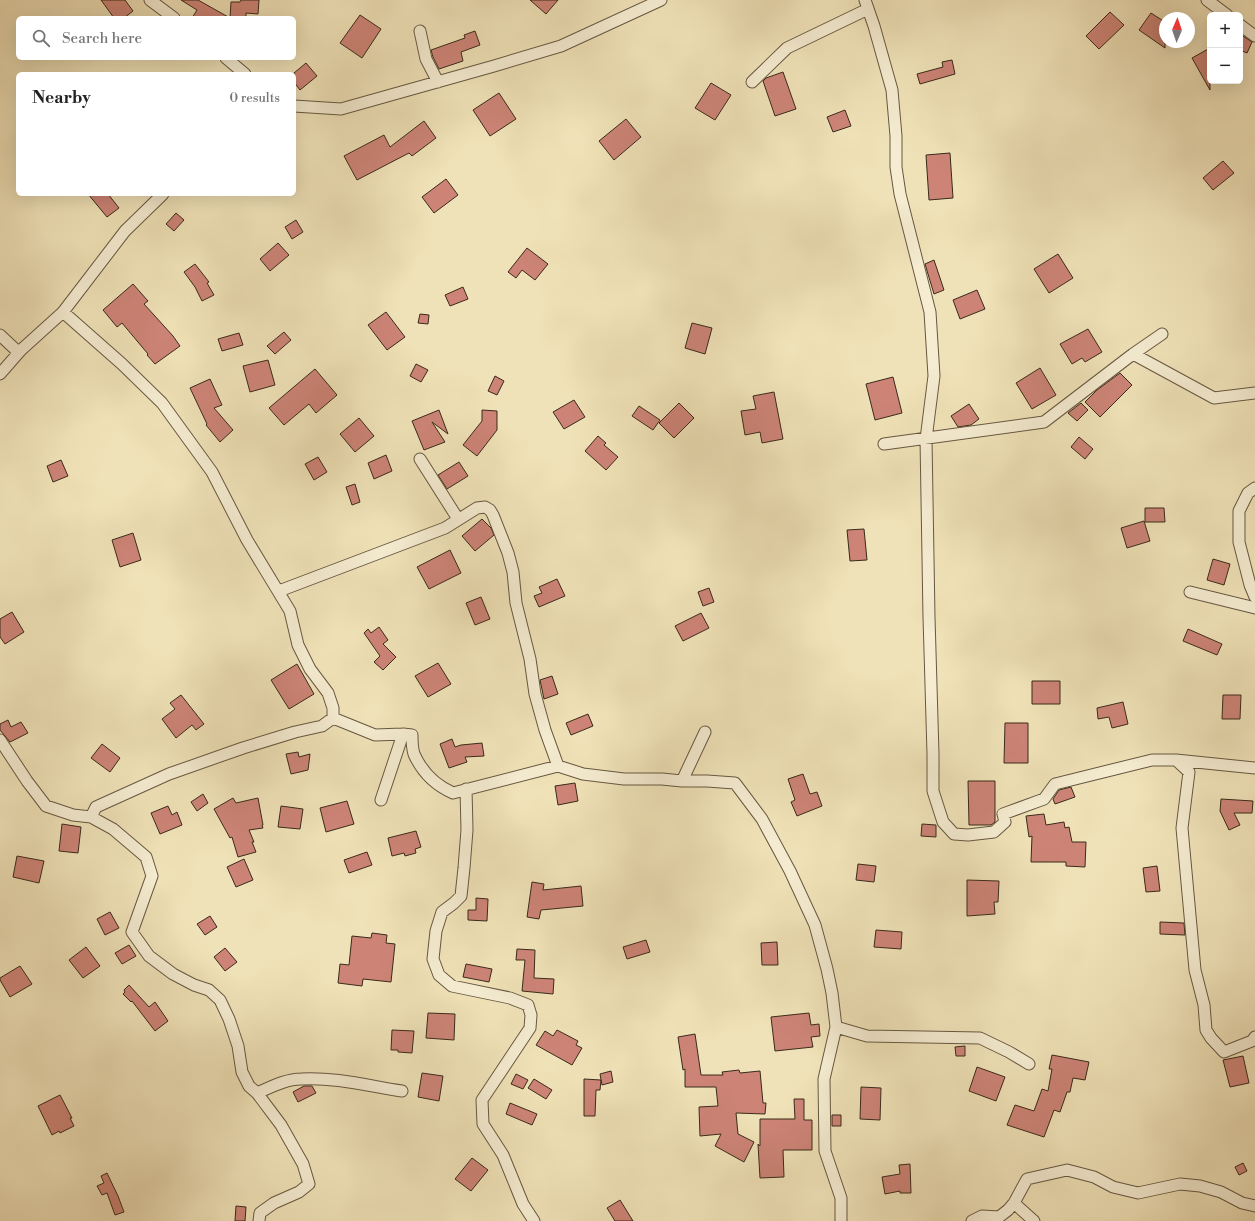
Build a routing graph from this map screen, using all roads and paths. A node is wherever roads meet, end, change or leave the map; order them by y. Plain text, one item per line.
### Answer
1 (150, 0) edge
2 (661, 0) edge
3 (1207, 0) edge
4 (867, 5) edge
5 (1223, 12) edge
6 (171, 16) edge
7 (1243, 27) edge
8 (420, 31) dead end
9 (1255, 36) edge
10 (228, 60) edge
11 (243, 72) edge
12 (438, 82) junction
13 (752, 82) dead end
14 (296, 106) edge
15 (161, 196) edge
16 (63, 312) junction
17 (1162, 334) dead end
18 (0, 335) edge
19 (21, 350) junction
20 (1133, 354) junction
21 (0, 374) edge
22 (1255, 393) edge
23 (926, 438) junction
24 (884, 444) dead end
25 (420, 459) dead end
26 (1255, 488) edge
27 (458, 520) junction
28 (279, 591) junction
29 (1190, 592) dead end
30 (1255, 597) edge
31 (1255, 608) edge
32 (333, 718) junction
33 (705, 732) dead end
34 (403, 734) junction
35 (0, 740) edge
36 (1176, 760) junction
37 (558, 766) junction
38 (1255, 768) edge
39 (682, 781) junction
40 (466, 789) junction
41 (381, 800) dead end
42 (91, 817) junction
43 (836, 1027) junction
44 (1255, 1037) edge
45 (1029, 1064) dead end
46 (402, 1092) dead end
47 (257, 1093) junction
48 (1014, 1203) junction
49 (1255, 1206) edge
50 (258, 1221) edge
51 (534, 1221) edge
52 (841, 1221) edge
53 (972, 1221) edge
54 (1034, 1221) edge

1 - 6 street
2 - 12 street
3 - 5 street
4 - 13 street
4 - 23 street
7 - 9 street
8 - 12 street
10 - 11 street
12 - 14 street
15 - 16 street
16 - 19 street
16 - 28 street
17 - 20 street
18 - 19 street
19 - 21 street
20 - 22 street
20 - 23 street
23 - 24 street
23 - 36 street
25 - 27 street
26 - 30 street
27 - 28 street
27 - 37 street
28 - 32 street
29 - 31 street
32 - 34 street
32 - 42 street
33 - 39 street
34 - 40 street
34 - 41 street
35 - 42 street
36 - 38 street
36 - 44 street
37 - 39 street
37 - 40 street
39 - 43 street
40 - 51 street
42 - 47 street
43 - 45 street
43 - 52 street
46 - 47 street
47 - 50 street
48 - 49 street
48 - 53 street
48 - 54 street

